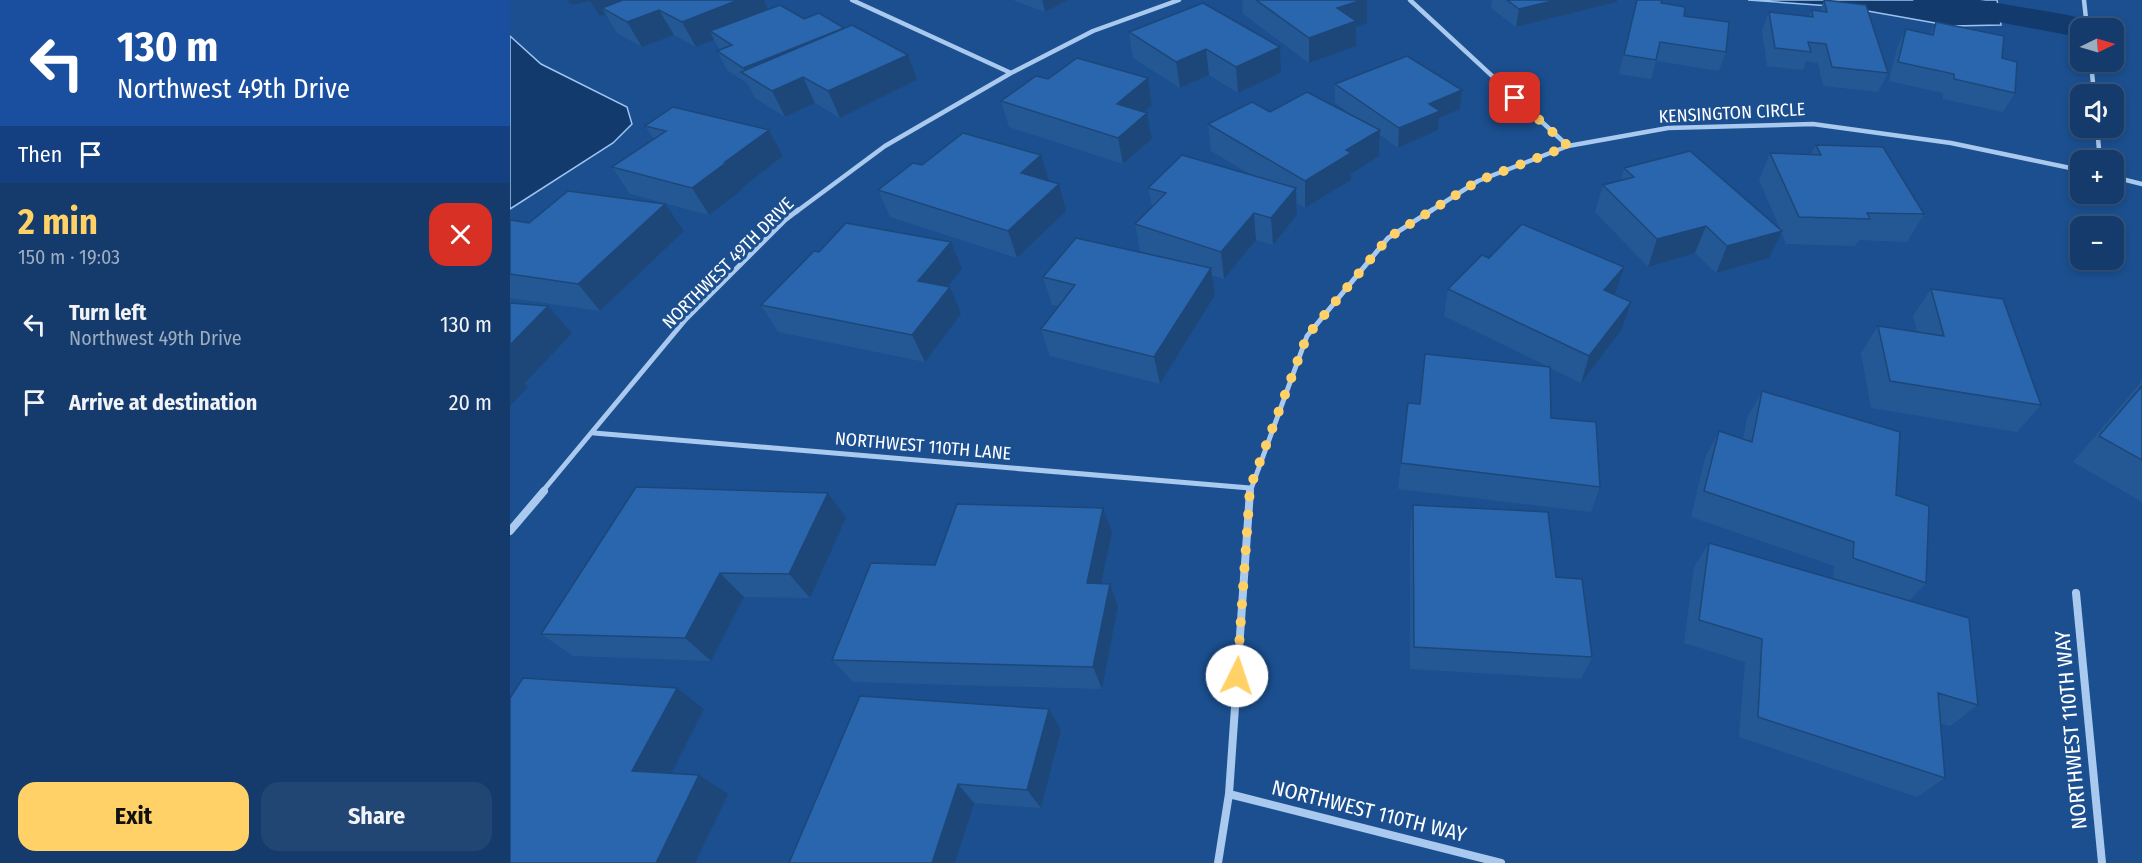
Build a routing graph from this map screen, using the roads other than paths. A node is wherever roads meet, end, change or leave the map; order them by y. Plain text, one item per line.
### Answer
1 (852, 0) edge
2 (1179, 0) edge
3 (1410, 0) edge
4 (2084, 0) edge
5 (2086, 18) edge
6 (1011, 73) junction
7 (1568, 146) junction
8 (2070, 168) edge
9 (2124, 180) edge
10 (2142, 184) edge
11 (594, 433) junction
12 (1250, 488) junction
13 (510, 531) edge
14 (2076, 593) dead end
15 (1228, 794) junction
16 (1218, 863) edge
17 (1502, 863) edge
18 (2102, 863) edge

1 - 6 street
2 - 6 street, NORTHWEST 49TH DRIVE
3 - 7 street
4 - 5 street
6 - 11 street, NORTHWEST 49TH DRIVE
7 - 8 street, KENSINGTON CIRCLE
7 - 12 street, KENSINGTON CIRCLE
9 - 10 street
11 - 12 street, NORTHWEST 110TH LANE
11 - 13 street, NORTHWEST 49TH DRIVE
12 - 15 street, KENSINGTON CIRCLE
14 - 18 street, NORTHWEST 110TH WAY
15 - 16 street, KENSINGTON CIRCLE
15 - 17 street, NORTHWEST 110TH WAY

